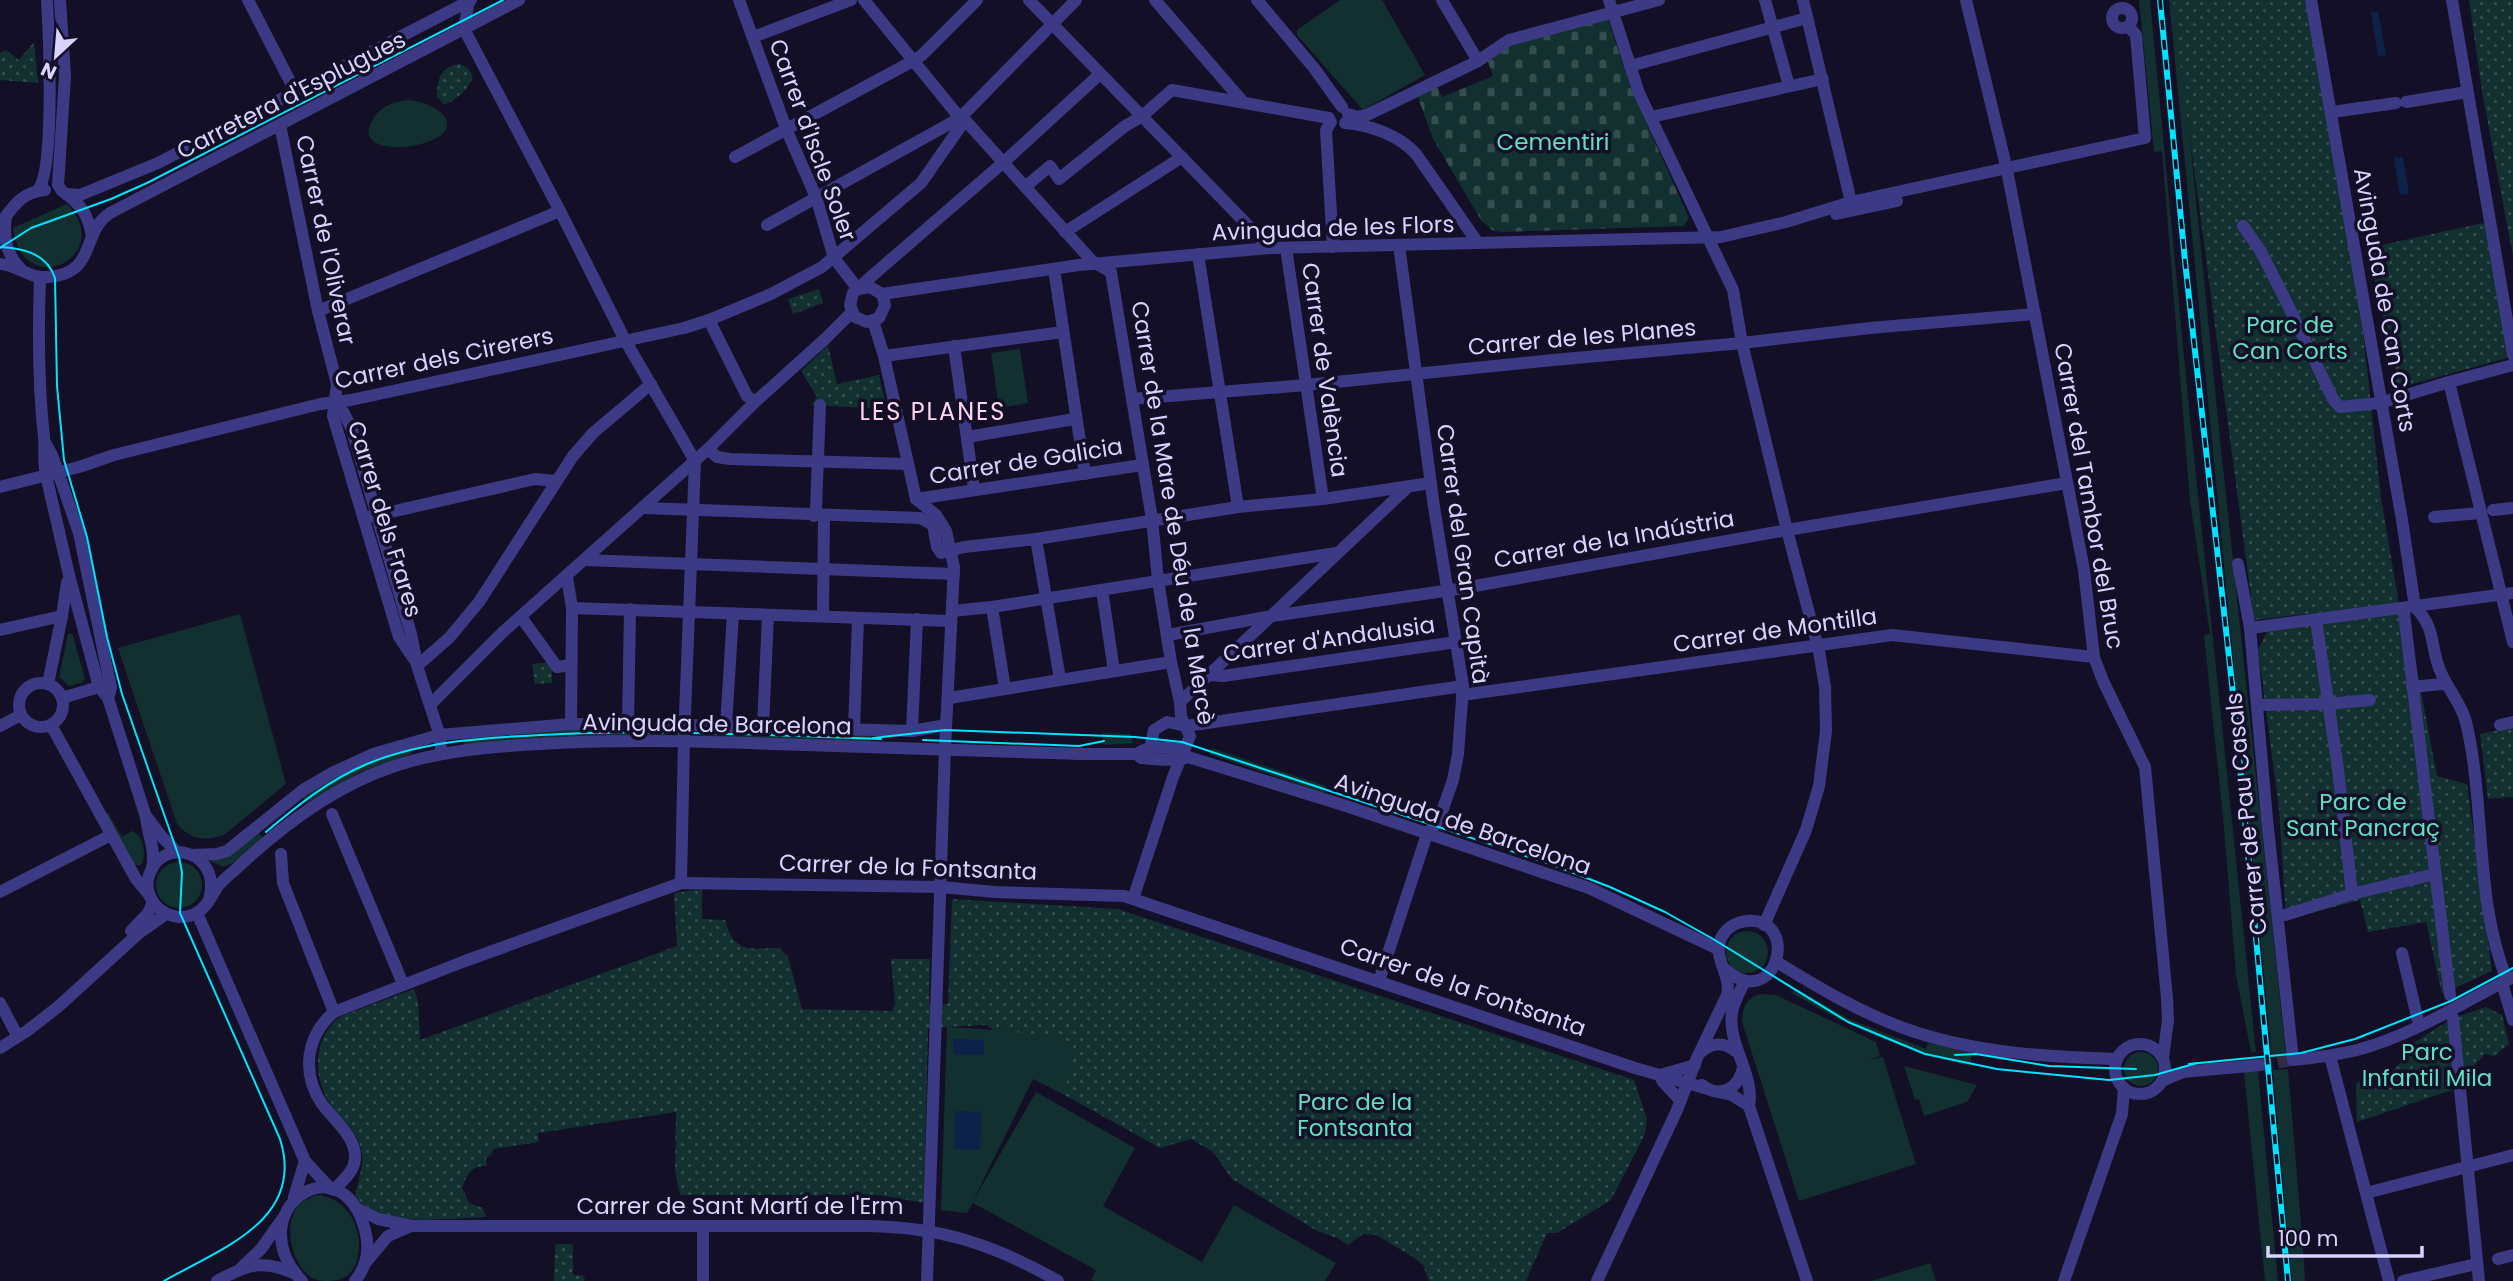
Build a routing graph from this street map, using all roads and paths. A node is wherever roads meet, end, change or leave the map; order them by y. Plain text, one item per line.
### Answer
1 (47, 0) edge
2 (61, 0) edge
3 (248, 0) edge
4 (470, 0) edge
5 (519, 0) edge
6 (739, 0) edge
7 (851, 0) edge
8 (864, 0) edge
9 (977, 0) edge
10 (1029, 0) edge
11 (1076, 0) edge
12 (1155, 0) edge
13 (1257, 0) edge
14 (1442, 0) edge
15 (1659, 0) edge
16 (1765, 0) edge
17 (1803, 0) edge
18 (1966, 0) edge
19 (2311, 0) edge
20 (2452, 0) edge
21 (2125, 4) edge
22 (1610, 6) edge
23 (1807, 18) junction
24 (1052, 24) junction
25 (1773, 27) junction
26 (464, 29) junction
27 (753, 37) junction
28 (913, 61) junction
29 (1478, 61) junction
30 (1629, 66) junction
31 (1100, 74) junction
32 (1822, 79) junction
33 (1789, 86) junction
34 (295, 91) junction
35 (2468, 92) junction
36 (1244, 102) junction
37 (2332, 112) junction
38 (1345, 115) junction
39 (1141, 117) junction
40 (1651, 117) junction
41 (963, 119) junction
42 (1330, 120) junction
43 (280, 125) junction
44 (787, 131) junction
45 (735, 157) dead end
46 (1182, 157) junction
47 (2007, 170) junction
48 (1025, 187) junction
49 (38, 191) junction
50 (64, 192) junction
51 (816, 197) junction
52 (1851, 202) junction
53 (560, 211) junction
54 (3, 220) edge
55 (1786, 222) junction
56 (767, 225) dead end
57 (2243, 226) dead end
58 (1065, 232) junction
59 (92, 237) junction
60 (1707, 237) junction
61 (1478, 243) junction
62 (1399, 245) junction
63 (1333, 247) junction
64 (1270, 248) junction
65 (1286, 248) junction
66 (1198, 254) junction
67 (834, 258) junction
68 (0, 264) edge
69 (1099, 264) junction
70 (23, 270) junction
71 (1054, 270) junction
72 (40, 277) junction
73 (858, 289) junction
74 (882, 294) junction
75 (318, 311) junction
76 (852, 312) junction
77 (2035, 314) junction
78 (709, 320) junction
79 (873, 321) junction
80 (1063, 332) junction
81 (625, 340) junction
82 (1742, 343) junction
83 (954, 346) junction
84 (2513, 355) edge
85 (884, 356) junction
86 (2513, 365) edge
87 (1418, 374) junction
88 (2449, 382) junction
89 (651, 384) junction
90 (1306, 385) junction
91 (1218, 391) junction
92 (1132, 399) junction
93 (755, 402) junction
94 (2381, 403) junction
95 (333, 404) junction
96 (820, 405) dead end
97 (1076, 419) junction
98 (967, 437) junction
99 (708, 449) junction
100 (695, 461) junction
101 (818, 461) junction
102 (908, 464) junction
103 (1142, 465) junction
104 (52, 474) junction
105 (1085, 474) junction
106 (556, 481) junction
107 (1432, 483) junction
108 (2067, 483) junction
109 (1409, 486) junction
110 (0, 487) edge
111 (974, 489) junction
112 (916, 499) junction
113 (1323, 499) junction
114 (1238, 507) junction
115 (643, 508) junction
116 (2513, 508) edge
117 (694, 509) junction
118 (2487, 511) junction
119 (819, 515) junction
120 (369, 517) junction
121 (2434, 517) dead end
122 (1152, 519) junction
123 (1787, 530) junction
124 (1036, 539) junction
125 (946, 552) junction
126 (1336, 553) junction
127 (586, 560) junction
128 (692, 564) junction
129 (2238, 564) dead end
130 (824, 569) junction
131 (954, 574) junction
132 (69, 575) junction
133 (567, 577) junction
134 (1158, 580) junction
135 (1102, 590) junction
136 (1449, 590) junction
137 (2507, 594) edge
138 (1047, 598) junction
139 (992, 607) junction
140 (572, 608) junction
141 (630, 609) junction
142 (2410, 610) junction
143 (691, 612) junction
144 (733, 614) junction
145 (768, 615) junction
146 (62, 616) junction
147 (823, 616) junction
148 (951, 616) junction
149 (1272, 616) junction
150 (521, 617) junction
151 (858, 618) junction
152 (917, 619) junction
153 (2316, 620) junction
154 (2250, 628) junction
155 (0, 630) edge
156 (1168, 635) junction
157 (1456, 642) junction
158 (2513, 642) edge
159 (1818, 644) junction
160 (2094, 657) junction
161 (1171, 663) junction
162 (418, 665) junction
163 (571, 665) junction
164 (1114, 671) junction
165 (1208, 675) junction
166 (1060, 679) junction
167 (48, 684) junction
168 (2442, 684) dead end
169 (99, 687) junction
170 (2412, 687) junction
171 (1005, 689) junction
172 (1463, 690) junction
173 (62, 698) junction
174 (108, 698) junction
175 (949, 698) junction
176 (2370, 700) dead end
177 (1180, 702) junction
178 (2327, 704) junction
179 (430, 705) junction
180 (2261, 705) dead end
181 (21, 715) junction
182 (571, 724) junction
183 (684, 724) junction
184 (51, 725) junction
185 (628, 725) junction
186 (946, 725) junction
187 (0, 726) edge
188 (726, 726) junction
189 (1186, 726) junction
190 (763, 727) junction
191 (854, 729) junction
192 (912, 731) junction
193 (439, 735) junction
194 (684, 740) junction
195 (944, 748) junction
196 (1152, 748) junction
197 (442, 754) junction
198 (1137, 754) junction
199 (1184, 755) junction
200 (1161, 760) junction
201 (332, 814) dead end
202 (146, 817) junction
203 (1427, 834) junction
204 (111, 835) junction
205 (177, 852) junction
206 (281, 854) dead end
207 (192, 855) junction
208 (244, 862) junction
209 (204, 864) junction
210 (134, 872) junction
211 (151, 872) junction
212 (2435, 874) junction
213 (681, 883) junction
214 (941, 887) junction
215 (0, 892) edge
216 (2352, 894) junction
217 (152, 899) junction
218 (1133, 899) junction
219 (209, 900) junction
220 (197, 913) junction
221 (166, 914) junction
222 (2285, 915) dead end
223 (1764, 925) junction
224 (1718, 949) junction
225 (2402, 953) dead end
226 (1777, 962) junction
227 (1725, 970) junction
228 (2507, 980) edge
229 (1379, 981) junction
230 (1745, 981) junction
231 (403, 984) junction
232 (2450, 995) dead end
233 (0, 1003) edge
234 (334, 1012) junction
235 (2453, 1018) dead end
236 (2513, 1020) edge
237 (2420, 1025) junction
238 (2165, 1030) junction
239 (17, 1035) junction
240 (2146, 1044) junction
241 (0, 1048) edge
242 (1701, 1052) junction
243 (1738, 1053) junction
244 (2330, 1056) junction
245 (2163, 1060) junction
246 (2116, 1063) junction
247 (2260, 1065) tunnel mouth
248 (1695, 1067) junction
249 (1744, 1067) junction
250 (2183, 1072) junction
251 (1660, 1076) junction
252 (2162, 1081) junction
253 (1687, 1085) junction
254 (2124, 1088) junction
255 (1712, 1091) junction
256 (1679, 1099) junction
257 (1749, 1106) junction
258 (2513, 1155) edge
259 (305, 1161) junction
260 (2467, 1165) junction
261 (349, 1174) junction
262 (333, 1190) junction
263 (2366, 1193) junction
264 (293, 1200) junction
265 (352, 1203) junction
266 (284, 1216) junction
267 (412, 1226) junction
268 (703, 1226) junction
269 (930, 1230) junction
270 (2513, 1255) edge
271 (2498, 1259) dead end
272 (2472, 1265) dead end
273 (241, 1268) junction
274 (360, 1275) edge
275 (299, 1278) edge
276 (217, 1281) edge
277 (703, 1281) edge
278 (927, 1281) edge
279 (1058, 1281) edge
280 (1597, 1281) edge
281 (1807, 1281) edge
282 (2064, 1281) edge
283 (2389, 1281) edge
284 (2403, 1281) edge
285 (2479, 1281) edge

1 - 49 street
2 - 50 street
3 - 34 street
4 - 26 street
4 - 34 street, Carretera d'Esplugues
5 - 26 street, Carretera d'Esplugues
6 - 27 street, Carrer d'Iscle Soler
7 - 27 street
8 - 28 street
9 - 28 street
10 - 24 street
11 - 24 street
12 - 36 street
13 - 38 street
14 - 29 street
15 - 22 street
16 - 25 street
17 - 23 street
18 - 47 street, Carrer del Tambor del Bruc
19 - 37 street, Avinguda de Can Corts
20 - 35 street
21 - 47 street, Avinguda de les Flors
22 - 29 street
22 - 30 street
23 - 25 street
23 - 32 street
24 - 31 street
24 - 41 street
25 - 30 street
25 - 33 street
26 - 43 street, Carretera d'Esplugues
26 - 53 street
27 - 44 street, Carrer d'Iscle Soler
28 - 41 street
28 - 44 street
29 - 38 street
30 - 40 street
31 - 39 street
31 - 73 street
32 - 33 street
32 - 52 street
33 - 40 street
34 - 50 street, Carretera d'Esplugues
35 - 37 street
35 - 84 street
36 - 39 street
36 - 42 street
37 - 94 street, Avinguda de Can Corts
38 - 42 street
38 - 61 street
39 - 46 street
39 - 48 street
40 - 60 street
41 - 48 street
41 - 51 street
41 - 67 street, Carrer dels Cirerers
42 - 63 street
43 - 59 street, Carretera d'Esplugues
43 - 75 street, Carrer de l'Oliverar
44 - 45 street
44 - 51 street, Carrer d'Iscle Soler
46 - 58 street
46 - 64 street
47 - 52 street, Avinguda de les Flors
47 - 55 street, Avinguda de les Flors
47 - 77 street, Carrer del Tambor del Bruc
48 - 58 street
49 - 50 street, Carretera d'Esplugues
49 - 54 street
50 - 59 street
51 - 56 street
51 - 67 street, Carrer d'Iscle Soler
52 - 55 street, Avinguda de les Flors
53 - 75 street
53 - 81 street
54 - 70 street
55 - 60 street, Avinguda de les Flors
57 - 94 street
58 - 69 street
59 - 72 street, Carretera d'Esplugues
60 - 61 street, Avinguda de les Flors
60 - 82 street
61 - 62 street, Avinguda de les Flors
62 - 63 street, Avinguda de les Flors
62 - 87 street, Carrer del Gran Capità
63 - 65 street, Avinguda de les Flors
64 - 65 street, Avinguda de les Flors
64 - 66 street, Avinguda de les Flors
65 - 90 street, Carrer de València
66 - 69 street, Avinguda de les Flors
66 - 91 street
67 - 73 street, Carrer d'Iscle Soler
67 - 78 street, Carrer dels Cirerers
68 - 70 street
69 - 71 street, Avinguda de les Flors
69 - 92 street, Carrer de la Mare de Déu de la Mercè
70 - 72 street
71 - 74 street, Avinguda de les Flors
71 - 80 street
72 - 104 street
73 - 74 street
73 - 76 street
74 - 79 street
75 - 95 street, Carrer de l'Oliverar
76 - 79 street
76 - 93 street
77 - 82 street, Carrer de les Planes
77 - 108 street, Carrer del Tambor del Bruc
78 - 81 street, Carrer dels Cirerers
78 - 93 street
79 - 85 street
80 - 83 street
80 - 97 street
81 - 89 street
81 - 95 street, Carrer dels Cirerers
82 - 87 street, Carrer de les Planes
82 - 123 street
83 - 85 street
83 - 98 street
85 - 102 street
86 - 88 street
87 - 90 street, Carrer de les Planes
87 - 107 street, Carrer del Gran Capità
88 - 94 street
88 - 118 street
89 - 100 street
89 - 106 street
90 - 91 street, Carrer de les Planes
90 - 113 street, Carrer de València
91 - 92 street, Carrer de les Planes
91 - 114 street
92 - 103 street, Carrer de la Mare de Déu de la Mercè
93 - 99 street
94 - 142 street, Avinguda de Can Corts
95 - 104 street, Carrer dels Cirerers
95 - 120 street, Carrer dels Frares
96 - 101 street
97 - 98 street
97 - 105 street
98 - 111 street
99 - 100 street
99 - 101 street
100 - 115 street
100 - 117 street
101 - 102 street
101 - 119 street
102 - 112 street
103 - 105 street, Carrer de Galicia
103 - 122 street, Carrer de la Mare de Déu de la Mercè
104 - 110 street, Carrer dels Cirerers
104 - 132 street
104 - 174 street
105 - 111 street, Carrer de Galicia
106 - 120 street
106 - 162 street
107 - 109 street
107 - 136 street, Carrer del Gran Capità
108 - 123 street, Carrer de la Indústria
108 - 160 street, Carrer del Tambor del Bruc
109 - 113 street
109 - 126 street
111 - 112 street, Carrer de Galicia
112 - 125 street
113 - 114 street
114 - 122 street
115 - 117 street
115 - 127 street
116 - 118 street
117 - 119 street
117 - 128 street
118 - 121 street
118 - 137 street
119 - 125 street
119 - 130 street
120 - 162 street, Carrer dels Frares
122 - 124 street
122 - 134 street, Carrer de la Mare de Déu de la Mercè
123 - 136 street, Carrer de la Indústria
123 - 159 street
124 - 125 street
124 - 138 street
125 - 131 street
126 - 134 street
126 - 149 street
127 - 128 street
127 - 133 street
128 - 130 street
128 - 143 street
129 - 154 street, Carrer de Pau Casals
130 - 131 street
130 - 147 street
131 - 148 street
132 - 146 street
132 - 169 street
133 - 140 street
133 - 150 street
134 - 135 street
134 - 156 street, Carrer de la Mare de Déu de la Mercè
135 - 138 street
135 - 164 street
136 - 149 street, Carrer de la Indústria
136 - 157 street, Carrer del Gran Capità
137 - 142 street
137 - 158 street
138 - 139 street
138 - 166 street
139 - 148 street
139 - 171 street
140 - 141 street
140 - 163 street
141 - 143 street
141 - 185 street
142 - 153 street
142 - 170 street, Avinguda de Can Corts
142 - 228 street
143 - 144 street
143 - 183 street
144 - 145 street
144 - 188 street
145 - 147 street
145 - 190 street
146 - 155 street
146 - 167 street
147 - 151 street
148 - 152 street
148 - 175 street
149 - 156 street, Carrer de la Indústria
149 - 165 street
150 - 163 street
150 - 179 street
151 - 152 street
151 - 191 street
152 - 192 street
153 - 154 street
153 - 178 street
154 - 244 street, Carrer de Pau Casals
156 - 161 street, Carrer de la Mare de Déu de la Mercè
157 - 165 street, Carrer d'Andalusia
157 - 172 street, Carrer del Gran Capità
159 - 160 street, Carrer de Montilla
159 - 172 street, Carrer de Montilla
159 - 223 street
160 - 238 street, Carrer del Tambor del Bruc
161 - 164 street
161 - 177 street, Carrer de la Mare de Déu de la Mercè
162 - 179 street, Carrer dels Frares
163 - 182 street
164 - 166 street
165 - 177 street
166 - 171 street
167 - 173 street
167 - 181 street
168 - 170 street
169 - 173 street
169 - 174 street
170 - 212 street, Avinguda de Can Corts
171 - 175 street
172 - 189 street, Carrer de Montilla
172 - 203 street, Carrer del Gran Capità
173 - 184 street
174 - 202 street
175 - 186 street
176 - 178 street
177 - 189 street, Carrer de la Mare de Déu de la Mercè
178 - 180 street
178 - 216 street
179 - 193 street, Carrer dels Frares
181 - 184 street
181 - 187 street
182 - 185 street, Avinguda de Barcelona
182 - 193 street, Avinguda de Barcelona
183 - 185 street, Avinguda de Barcelona
183 - 188 street, Avinguda de Barcelona
183 - 194 street
184 - 204 street
186 - 192 street, Avinguda de Barcelona
186 - 195 street
188 - 190 street, Avinguda de Barcelona
189 - 196 street, Carrer de Montilla
189 - 199 street, Carrer de la Mare de Déu de la Mercè
190 - 191 street, Avinguda de Barcelona
191 - 192 street, Avinguda de Barcelona
192 - 195 street
193 - 197 street, Carrer dels Frares
193 - 207 street, Avinguda de Barcelona
194 - 195 street, Avinguda de Barcelona
194 - 197 street, Avinguda de Barcelona
194 - 213 street
195 - 198 street, Avinguda de Barcelona
195 - 214 street
196 - 198 street, Avinguda de Barcelona
196 - 199 street, Avinguda de Barcelona
196 - 200 street
197 - 208 street, Avinguda de Barcelona
198 - 200 street, Avinguda de Barcelona
199 - 200 street, Avinguda de Barcelona
199 - 203 street, Avinguda de Barcelona
199 - 218 street, Carrer de la Mare de Déu de la Mercè
201 - 231 street
202 - 205 street
202 - 211 street
203 - 224 street, Avinguda de Barcelona
203 - 229 street, Carrer del Gran Capità
204 - 210 street
204 - 215 street
205 - 207 street
205 - 211 street
206 - 234 street
207 - 209 street
208 - 209 street
208 - 219 street, Avinguda de Barcelona
209 - 219 street
210 - 211 street
210 - 217 street
211 - 217 street
212 - 216 street
212 - 232 street, Avinguda de Can Corts
213 - 214 street, Carrer de la Fontsanta
213 - 231 street, Carrer de la Fontsanta
214 - 218 street, Carrer de la Fontsanta
214 - 269 street
216 - 222 street
217 - 221 street
217 - 239 street
218 - 229 street, Carrer de la Fontsanta
219 - 220 street
220 - 221 street
220 - 259 street, Carrer de Sant Martí de l'Erm
221 - 239 street
223 - 224 street
223 - 226 street
224 - 227 street
225 - 237 street
226 - 230 street
226 - 246 street
227 - 230 street
227 - 242 street
228 - 236 street
228 - 237 street
229 - 251 street, Carrer de la Fontsanta
230 - 243 street
231 - 234 street, Carrer de la Fontsanta
233 - 239 street
234 - 261 street
235 - 260 street
237 - 244 street
238 - 240 street
238 - 245 street, Carrer del Tambor del Bruc
239 - 241 street
240 - 245 street
240 - 246 street
242 - 243 street
242 - 248 street
243 - 249 street
244 - 263 street
245 - 250 street
245 - 252 street
246 - 254 street
247 - 250 street
248 - 251 street
248 - 253 street
248 - 255 street
249 - 255 street
249 - 257 street
250 - 252 street
251 - 253 street, Carrer de la Fontsanta
251 - 256 street
252 - 254 street
253 - 255 street, Carrer de la Fontsanta
253 - 256 street
254 - 282 street
255 - 257 street, Carrer de la Fontsanta
256 - 280 street
257 - 281 street
258 - 260 street
259 - 262 street, Carrer de Sant Martí de l'Erm
259 - 264 street
260 - 263 street
260 - 285 street
261 - 262 street
261 - 265 street
262 - 264 street
262 - 265 street, Carrer de Sant Martí de l'Erm
263 - 283 street
264 - 266 street
265 - 267 street, Carrer de Sant Martí de l'Erm
265 - 274 street
266 - 273 street
266 - 275 street
267 - 268 street, Carrer de Sant Martí de l'Erm
267 - 274 street, Carrer de Sant Martí de l'Erm
268 - 269 street, Carrer de Sant Martí de l'Erm
268 - 277 street
269 - 278 street
269 - 279 street, Carrer de Sant Martí de l'Erm
270 - 271 street
272 - 284 street
273 - 275 street
273 - 276 street

